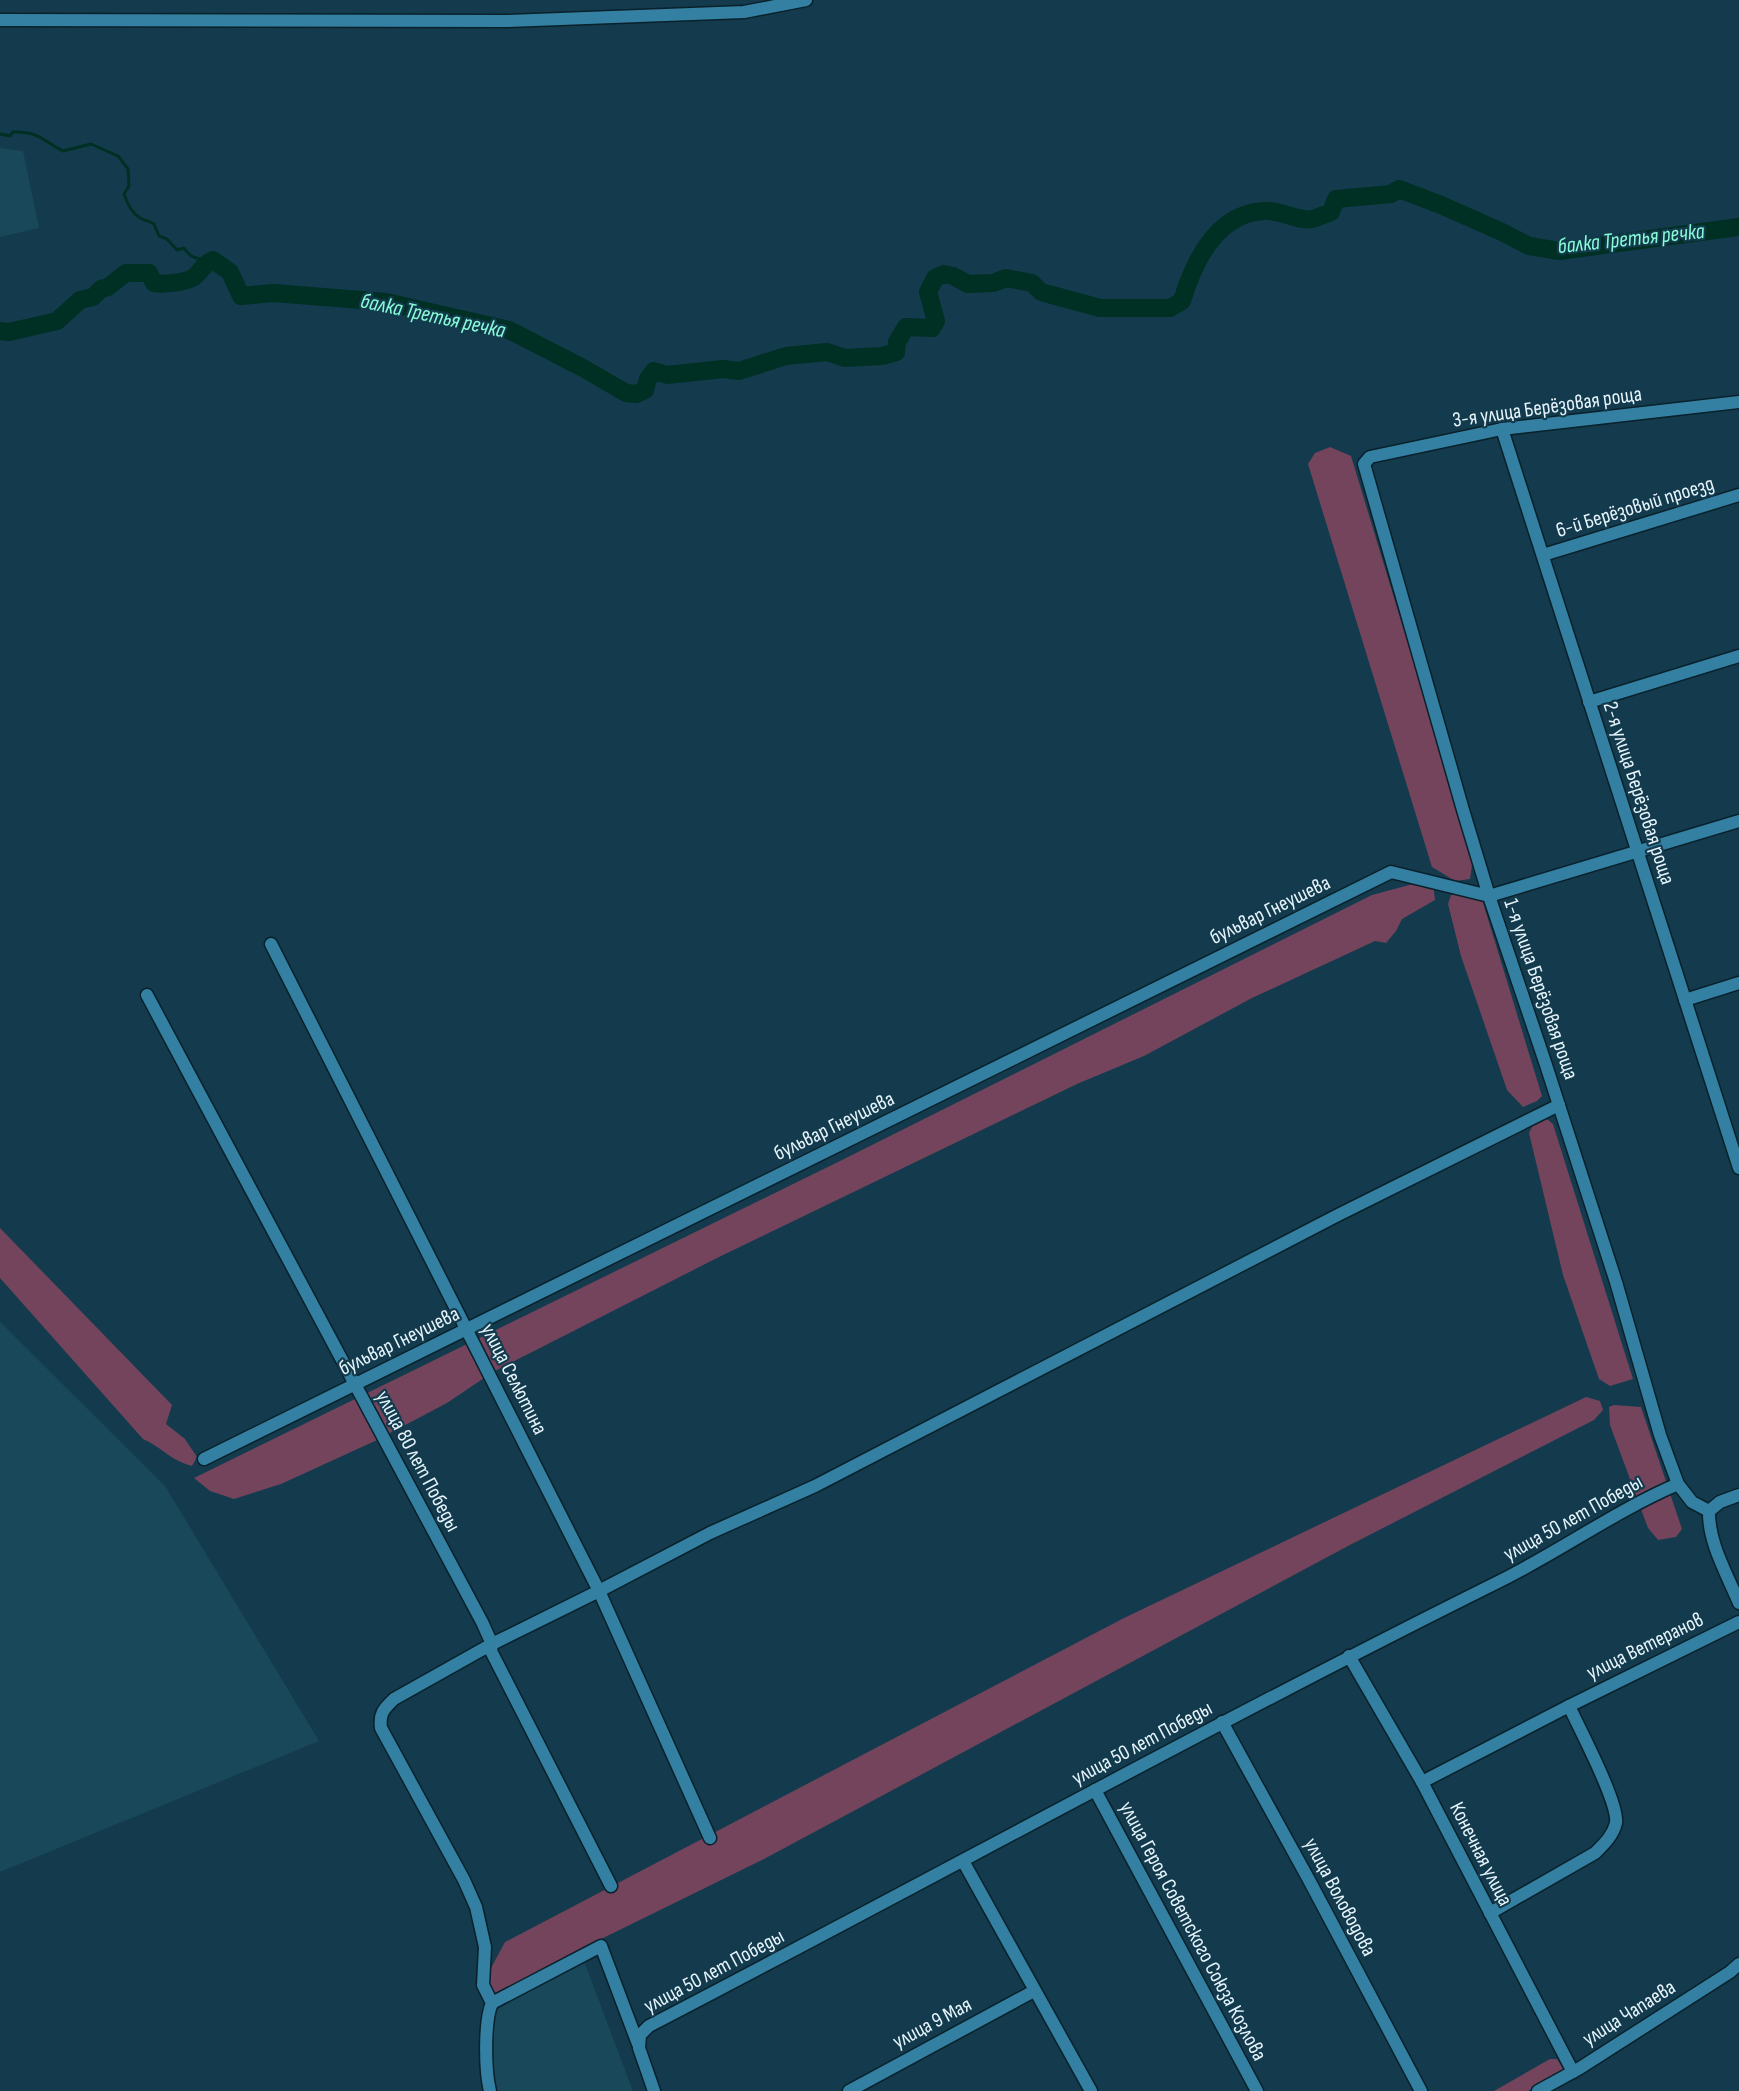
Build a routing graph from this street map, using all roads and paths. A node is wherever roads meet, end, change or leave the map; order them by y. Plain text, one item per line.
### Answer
1 (806, 0) edge
2 (0, 20) edge
3 (1739, 402) edge
4 (1502, 429) junction
5 (1364, 464) joint
6 (1739, 495) edge
7 (1543, 555) junction
8 (1739, 656) edge
9 (1589, 702) junction
10 (1739, 821) edge
11 (1638, 850) junction
12 (1489, 896) junction
13 (271, 944) dead end
14 (1739, 983) edge
15 (147, 995) dead end
16 (1685, 1000) junction
17 (1559, 1105) junction
18 (1735, 1142) edge
19 (1739, 1168) edge
20 (466, 1329) junction
21 (355, 1384) junction
22 (204, 1459) dead end
23 (1678, 1484) junction
24 (1739, 1495) edge
25 (1709, 1511) junction
26 (599, 1591) junction
27 (1739, 1603) edge
28 (1739, 1622) edge
29 (492, 1644) junction
30 (1349, 1656) junction
31 (1569, 1706) junction
32 (1222, 1722) junction
33 (1422, 1782) junction
34 (1095, 1790) junction
35 (710, 1838) dead end
36 (963, 1861) junction
37 (612, 1886) dead end
38 (1490, 1913) junction
39 (1739, 1964) edge
40 (1034, 1990) junction
41 (492, 2003) junction
42 (639, 2048) junction
43 (1573, 2072) junction
44 (490, 2091) edge
45 (654, 2091) edge
46 (849, 2091) edge
47 (1091, 2091) edge
48 (1257, 2091) edge
49 (1421, 2091) edge
50 (1538, 2091) edge

1 - 2 street
3 - 4 street, 3-я улица Берёзовая роща
4 - 5 street, 3-я улица Берёзовая роща
4 - 7 street, 2-я улица Берёзовая роща
5 - 12 street, 1-я улица Берёзовая роща
6 - 7 street, 6-й Берёзовый проезд
7 - 9 street, 2-я улица Берёзовая роща
8 - 9 street
9 - 11 street, 2-я улица Берёзовая роща
10 - 11 street
11 - 12 street
11 - 16 street, 2-я улица Берёзовая роща
12 - 17 street, 1-я улица Берёзовая роща
12 - 20 street, бульвар Гнеушева
13 - 20 street, улица Селютина
14 - 16 street
15 - 21 street, улица 80 лет Победы
16 - 18 street, 2-я улица Берёзовая роща
17 - 23 street, 1-я улица Берёзовая роща
17 - 26 street
18 - 19 street, 2-я улица Берёзовая роща
20 - 21 street, бульвар Гнеушева
20 - 26 street, улица Селютина
21 - 22 street, бульвар Гнеушева
21 - 29 street, улица 80 лет Победы
23 - 25 street, 1-я улица Берёзовая роща
23 - 30 street, улица 50 лет Победы
24 - 25 street
25 - 27 street
26 - 29 street
26 - 35 street, улица Селютина
28 - 31 street, улица Ветеранов
29 - 37 street, улица 80 лет Победы
29 - 41 street
30 - 32 street, улица 50 лет Победы
30 - 33 street, Конечная улица
31 - 33 street, улица Ветеранов
31 - 38 street
32 - 34 street, улица 50 лет Победы
32 - 49 street, улица Воловодова
33 - 38 street, Конечная улица
34 - 36 street, улица 50 лет Победы
34 - 48 street, улица Героя Советского Союза Козлова
36 - 40 street
36 - 42 street, улица 50 лет Победы
38 - 43 street, Конечная улица
39 - 43 street, улица Чапаева
40 - 46 street, улица 9 Мая
40 - 47 street
41 - 42 street, улица 50 лет Победы
41 - 44 street
42 - 45 street, улица 50 лет Победы
43 - 50 street, улица Чапаева

